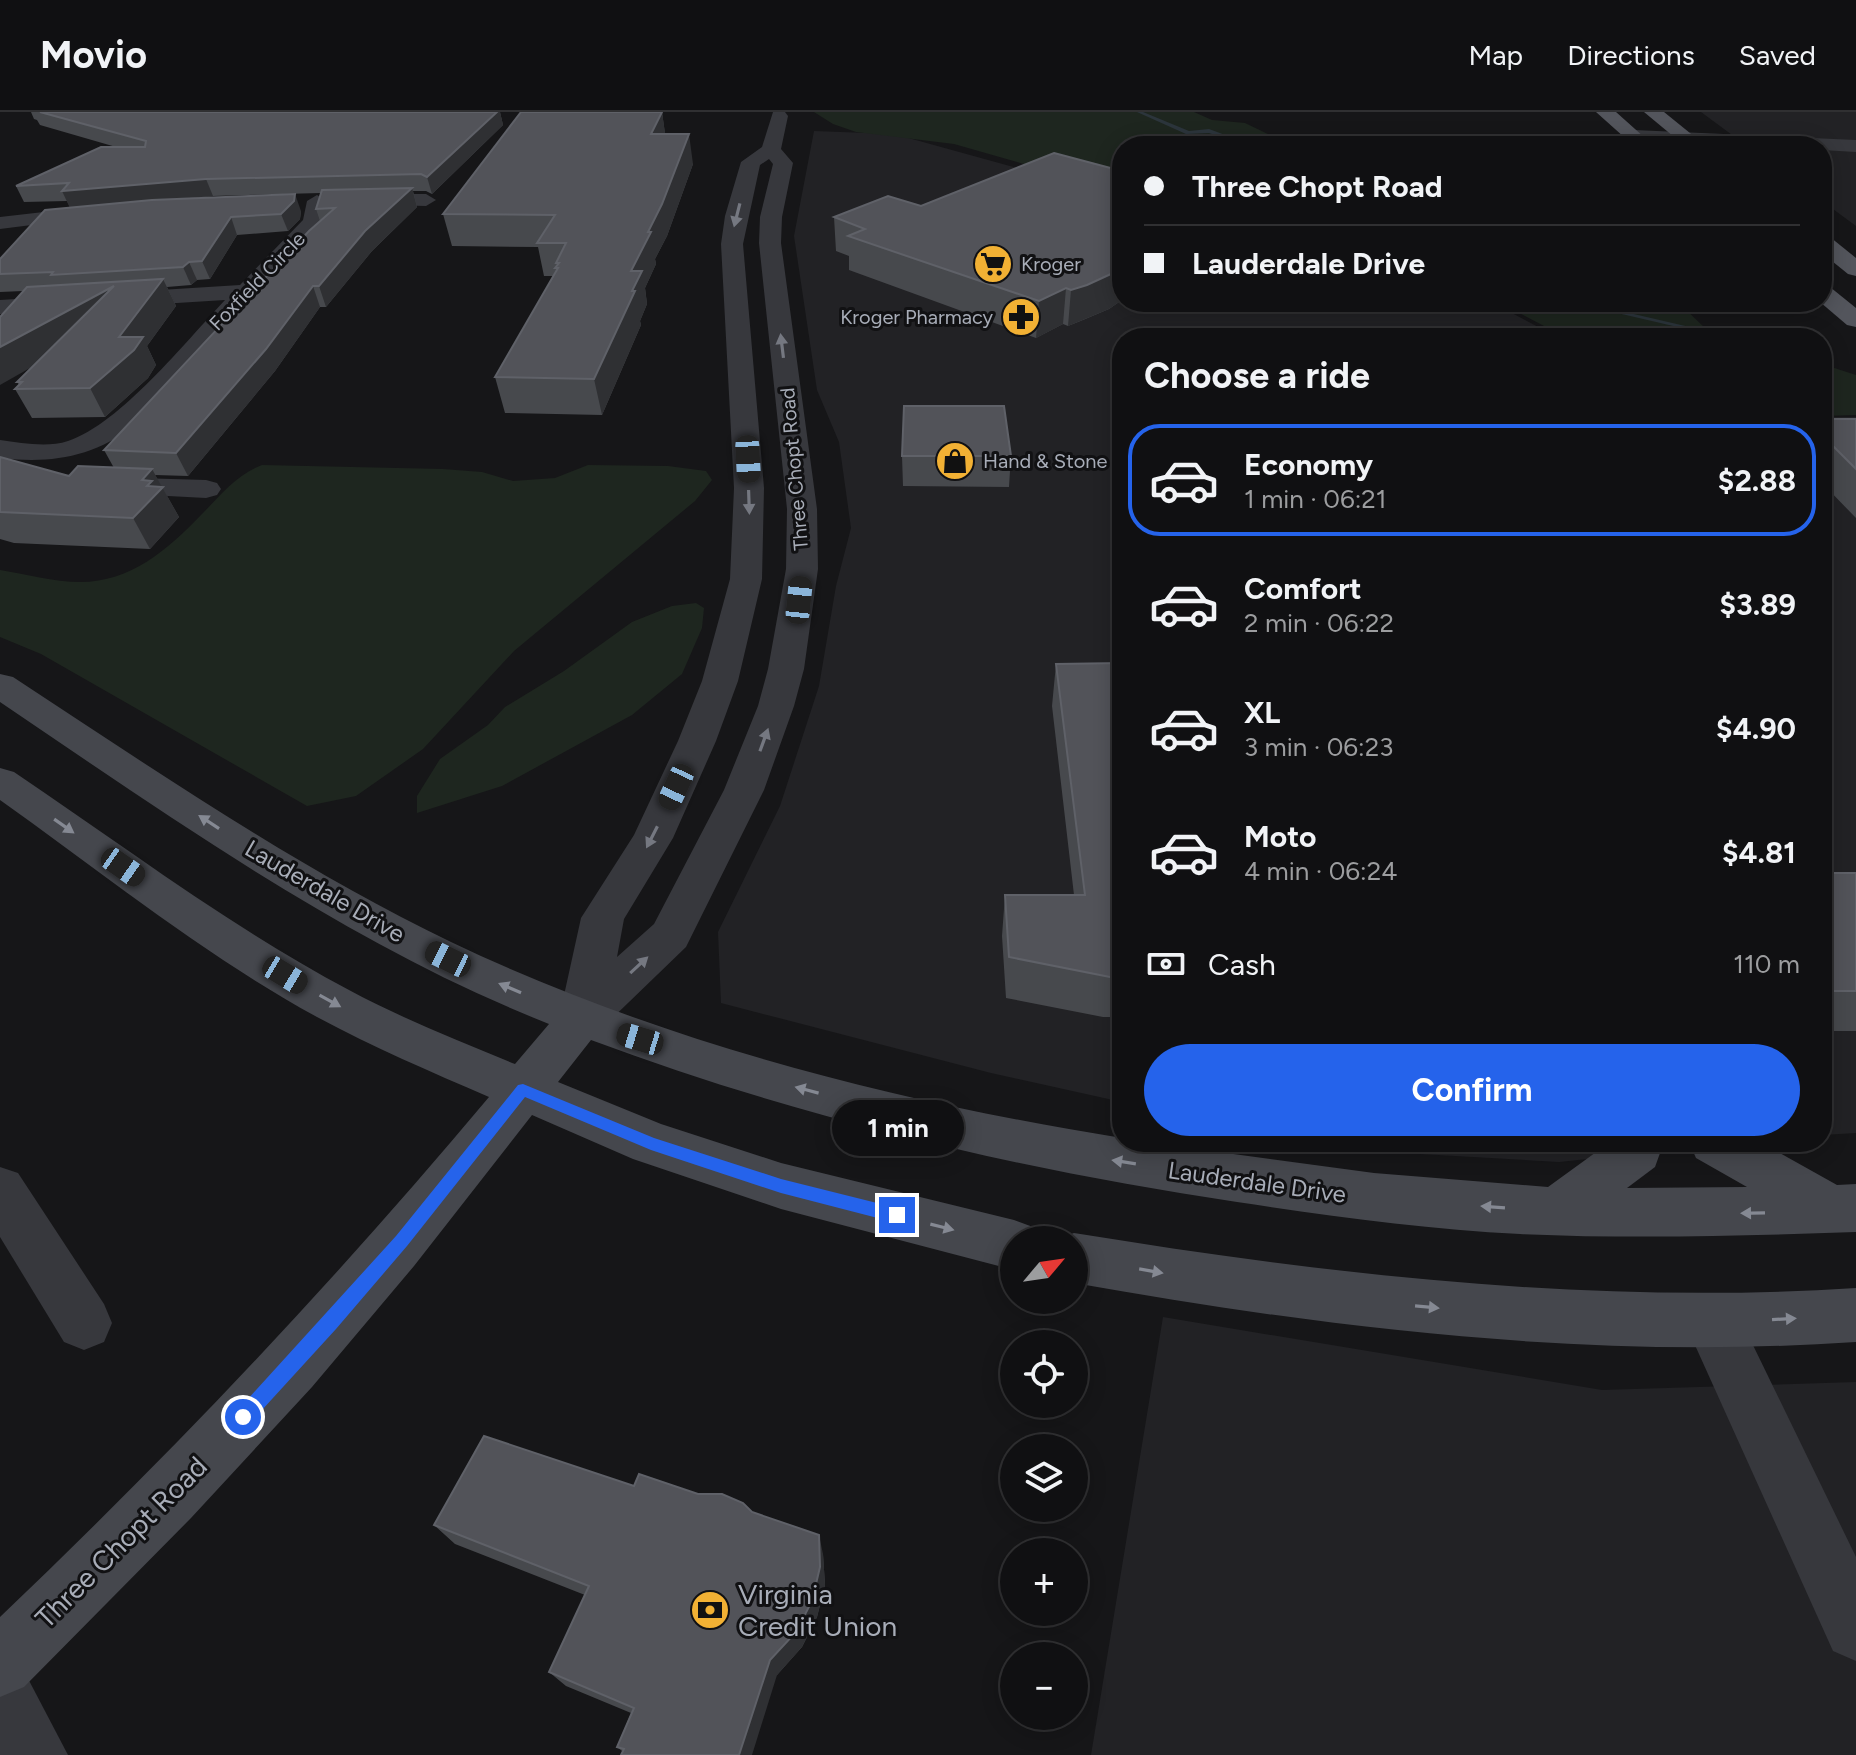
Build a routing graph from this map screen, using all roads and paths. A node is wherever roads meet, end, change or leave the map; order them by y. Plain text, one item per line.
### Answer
1 (1605, 112) edge
2 (1653, 112) edge
3 (1856, 134) edge
4 (1634, 136) edge
5 (1684, 136) edge
6 (1700, 136) edge
7 (1832, 145) edge
8 (1856, 146) edge
9 (426, 200) edge
10 (119, 211) edge
11 (0, 223) edge
12 (1832, 250) edge
13 (1856, 269) edge
14 (246, 292) junction
15 (1832, 300) edge
16 (0, 307) edge
17 (1856, 320) edge
18 (0, 449) edge
19 (73, 472) junction
20 (206, 489) dead end
21 (0, 685) edge
22 (0, 781) edge
23 (582, 1018) junction
24 (523, 1090) junction
25 (1636, 1152) edge
26 (1733, 1152) edge
27 (0, 1190) edge
28 (1843, 1209) edge
29 (1556, 1211) junction
30 (1000, 1241) edge
31 (1088, 1260) edge
32 (1856, 1315) edge
33 (84, 1323) dead end
34 (1713, 1323) junction
35 (1856, 1628) edge
36 (0, 1663) edge
37 (0, 1695) edge
38 (33, 1755) edge

1 - 4 main road
2 - 5 main road
3 - 6 street
7 - 8 street
9 - 14 street, Foxfield Circle
10 - 11 street
12 - 13 main road
14 - 16 street
14 - 19 street, Foxfield Circle
15 - 17 main road
18 - 19 street, Foxfield Circle
19 - 20 street
23 -> 21 main road, Lauderdale Drive
22 -> 24 main road
23 -> 23 street, Three Chopt Road
23 - 24 main road, Three Chopt Road
29 -> 23 main road, Lauderdale Drive
24 -> 30 main road
24 - 36 main road, Three Chopt Road
25 - 29 main road
26 - 28 main road
27 - 33 street
28 -> 29 main road, Lauderdale Drive
31 -> 34 main road
34 -> 32 main road
34 - 35 street
37 - 38 street

